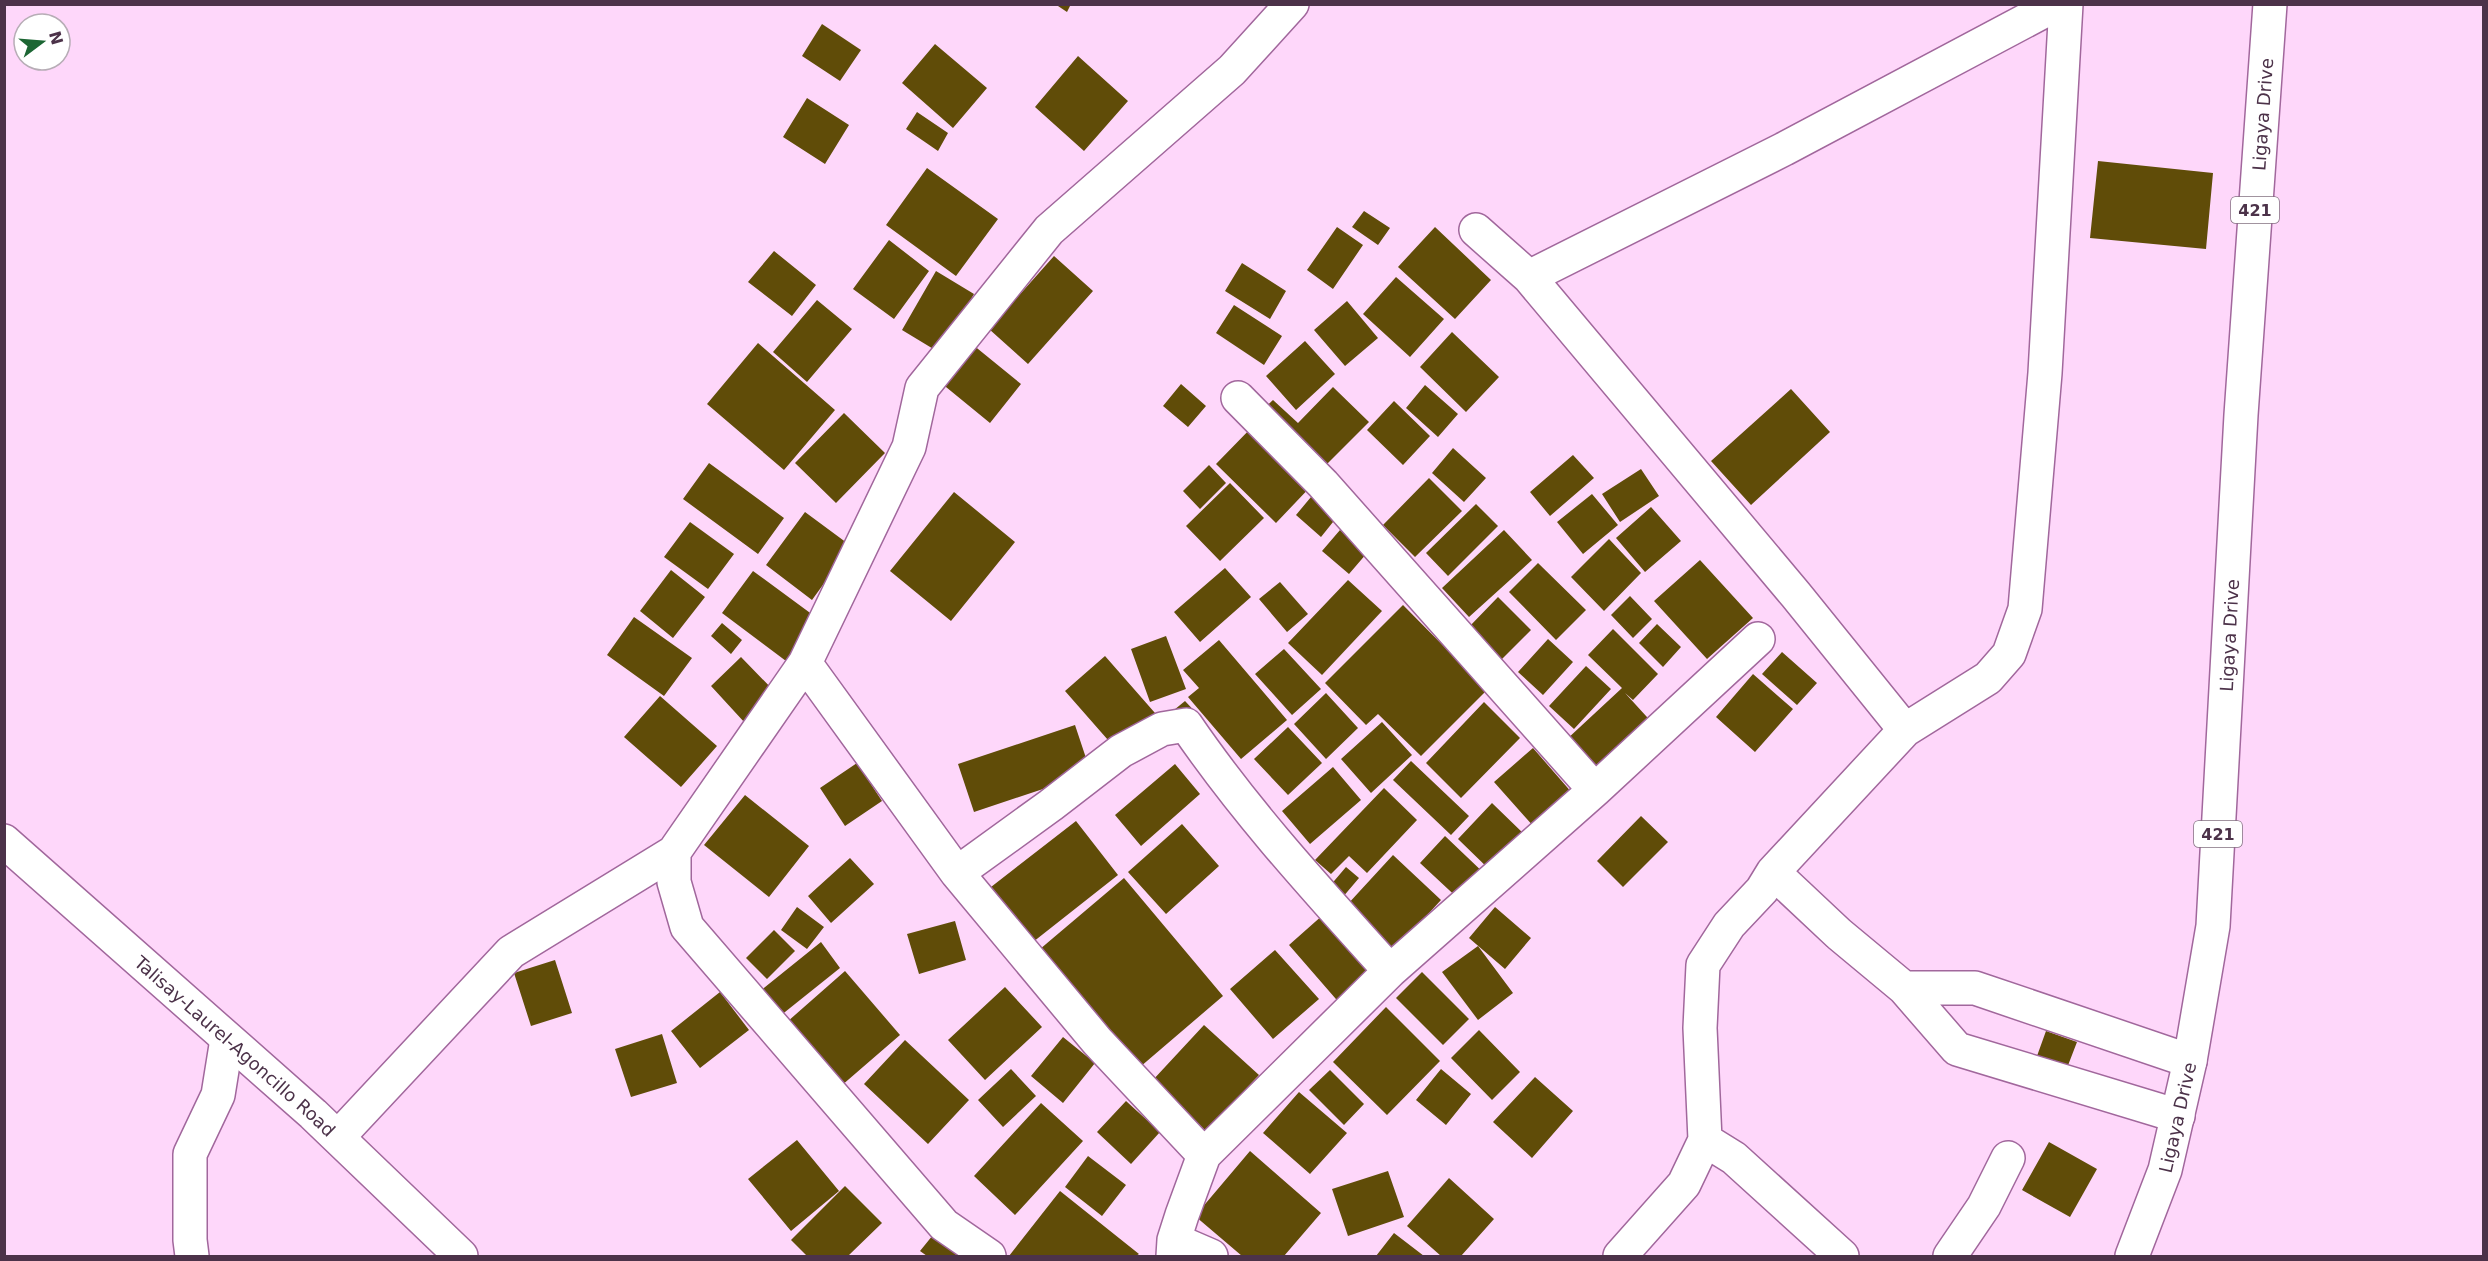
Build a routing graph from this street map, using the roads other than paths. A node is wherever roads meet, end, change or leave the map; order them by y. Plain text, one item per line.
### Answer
1 (1292, 4) edge
2 (2057, 4) edge
3 (2066, 4) edge
4 (2270, 4) edge
5 (1476, 230) dead end
6 (1529, 277) junction
7 (1238, 398) dead end
8 (1758, 639) dead end
9 (805, 663) junction
10 (1905, 729) junction
11 (1595, 790) junction
12 (4, 841) edge
13 (674, 852) junction
14 (1773, 872) junction
15 (957, 873) junction
16 (1390, 971) junction
17 (1904, 988) junction
18 (227, 1039) junction
19 (2190, 1062) junction
20 (2178, 1116) junction
21 (338, 1137) junction
22 (1706, 1140) junction
23 (1204, 1155) junction
24 (2008, 1158) dead end
25 (1173, 1248) edge
26 (192, 1257) edge
27 (461, 1257) edge
28 (989, 1257) edge
29 (1211, 1257) edge
30 (1620, 1257) edge
31 (1842, 1257) edge
32 (1950, 1257) edge
33 (2132, 1257) edge

1 - 9 street
2 - 6 street
3 - 10 street
4 - 19 street, Ligaya Drive / 421
5 - 6 street
6 - 10 street
7 - 11 street
8 - 11 street
9 - 13 street
9 - 15 street
10 - 14 street
11 - 16 street
12 - 18 street, Talisay-Laurel-Agoncillo Road
13 - 21 street
13 - 28 street
14 - 17 street
14 - 22 street
15 - 16 street
15 - 23 street
16 - 23 street
17 - 19 street
17 - 20 street
18 - 21 street, Talisay-Laurel-Agoncillo Road
18 - 26 street
19 - 20 street, Ligaya Drive / 421
20 - 33 street, Ligaya Drive / 421
21 - 27 street, Talisay-Laurel-Agoncillo Road
22 - 30 street
22 - 31 street
23 - 25 street
24 - 32 street
25 - 29 street

